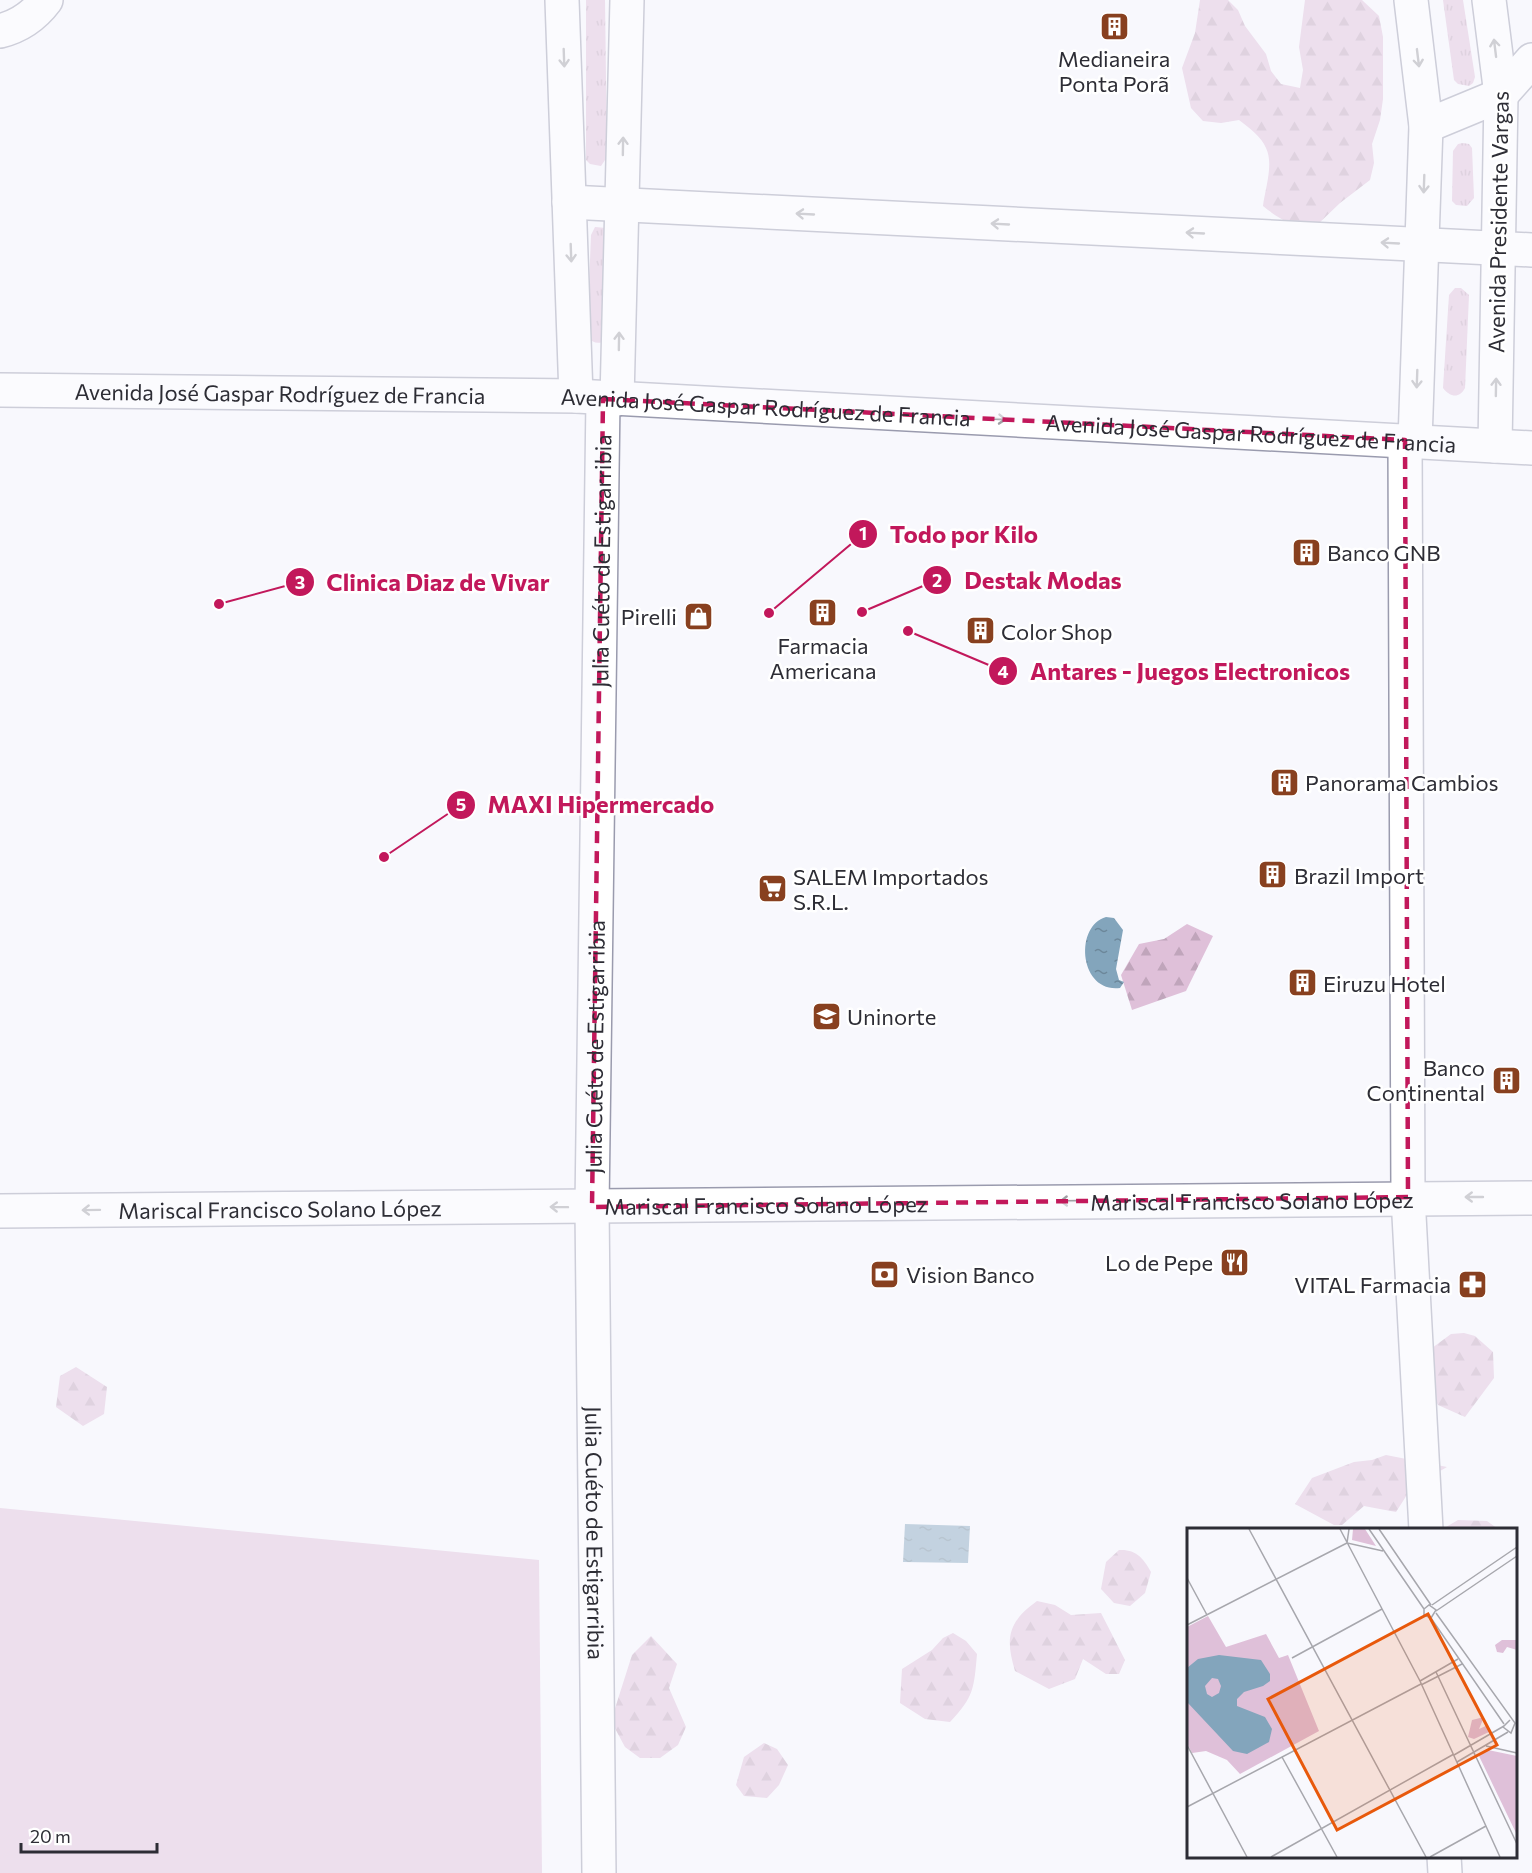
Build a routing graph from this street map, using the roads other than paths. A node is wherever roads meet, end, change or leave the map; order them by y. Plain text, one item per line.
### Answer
1 (46, 0) edge
2 (562, 0) edge
3 (627, 0) edge
4 (1411, 0) edge
5 (1490, 0) edge
6 (0, 31) edge
7 (1532, 60) edge
8 (1502, 95) junction
9 (1426, 126) junction
10 (569, 202) junction
11 (622, 205) junction
12 (1422, 244) junction
13 (1499, 248) junction
14 (1532, 250) edge
15 (0, 390) edge
16 (599, 398) junction
17 (1410, 441) junction
18 (1495, 446) junction
19 (1532, 448) edge
20 (1408, 1197) junction
21 (1532, 1198) edge
22 (592, 1207) junction
23 (0, 1211) edge
24 (1426, 1528) edge
25 (1444, 1858) edge
26 (599, 1873) edge
27 (1445, 1873) edge

1 - 6 street
2 -> 10 street, Julia Cuéto de Estigarribia
11 -> 3 street, Julia Cuéto de Estigarribia
4 -> 9 street
8 -> 5 street, Avenida Presidente Vargas
7 - 8 street
8 - 9 street
8 - 13 street, Avenida Presidente Vargas
9 -> 12 street
10 - 11 street
10 -> 16 street, Julia Cuéto de Estigarribia
12 -> 11 street
16 -> 11 street, Julia Cuéto de Estigarribia
12 - 13 street
12 -> 17 street
13 - 14 street
18 -> 13 street, Avenida Presidente Vargas
15 - 16 street, Avenida José Gaspar Rodríguez de Francia
16 -> 17 street, Avenida José Gaspar Rodríguez de Francia
16 - 22 street, Julia Cuéto de Estigarribia
17 - 18 street, Avenida José Gaspar Rodríguez de Francia
17 - 20 street
18 - 19 street, Avenida José Gaspar Rodríguez de Francia
21 -> 20 street, Mariscal Francisco Solano López
20 -> 22 street, Mariscal Francisco Solano López
20 - 24 street
22 -> 23 street, Mariscal Francisco Solano López
22 - 26 street, Julia Cuéto de Estigarribia
25 - 27 street

